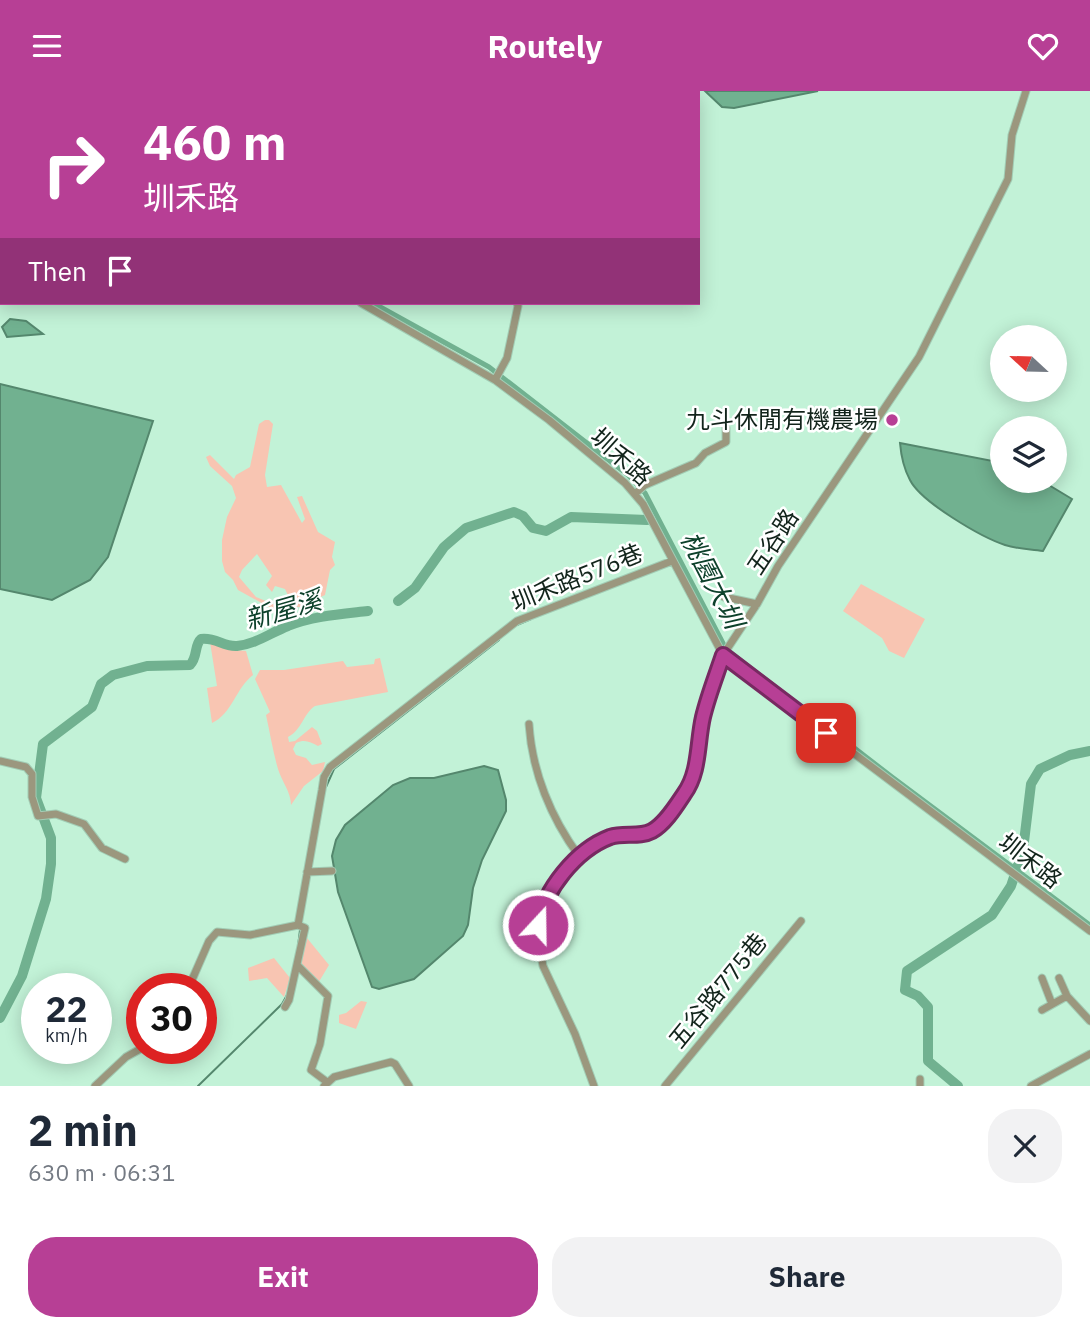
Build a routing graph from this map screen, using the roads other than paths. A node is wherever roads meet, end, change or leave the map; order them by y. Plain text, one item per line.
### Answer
1 (1026, 91) edge
2 (365, 305) edge
3 (518, 305) edge
4 (496, 379) junction
5 (726, 429) dead end
6 (639, 490) junction
7 (672, 561) junction
8 (724, 597) dead end
9 (757, 604) junction
10 (727, 650) junction
11 (529, 724) dead end
12 (0, 761) edge
13 (579, 856) junction
14 (125, 859) dead end
15 (332, 871) dead end
16 (307, 872) junction
17 (801, 921) dead end
18 (301, 926) junction
19 (1090, 931) edge
20 (297, 965) junction
21 (195, 973) edge
22 (1042, 978) dead end
23 (1059, 978) dead end
24 (1067, 996) junction
25 (1052, 1004) junction
26 (285, 1006) dead end
27 (1042, 1010) dead end
28 (1090, 1021) edge
29 (1090, 1054) edge
30 (126, 1057) edge
31 (326, 1084) edge
32 (95, 1086) edge
33 (409, 1086) edge
34 (594, 1086) edge
35 (665, 1086) edge
36 (1031, 1086) edge

1 - 9 street, 五谷路
2 - 4 street, 圳禾路
3 - 4 street
4 - 6 street, 圳禾路
5 - 6 street
6 - 7 street, 圳禾路
7 - 10 street, 圳禾路
7 - 16 street, 圳禾路576巷
8 - 9 street
9 - 10 street, 五谷路
10 - 13 street, 五谷路
10 - 19 street, 圳禾路
11 - 13 street
12 - 14 street
13 - 34 street, 五谷路
15 - 16 street
16 - 18 street, 圳禾路576巷
17 - 35 street, 五谷路775巷
18 - 20 street, 圳禾路576巷
18 - 21 street
20 - 26 street, 圳禾路576巷
20 - 31 street
22 - 25 street
23 - 24 street
24 - 25 street
24 - 28 street
25 - 27 street
29 - 36 street
30 - 32 street
31 - 33 street

